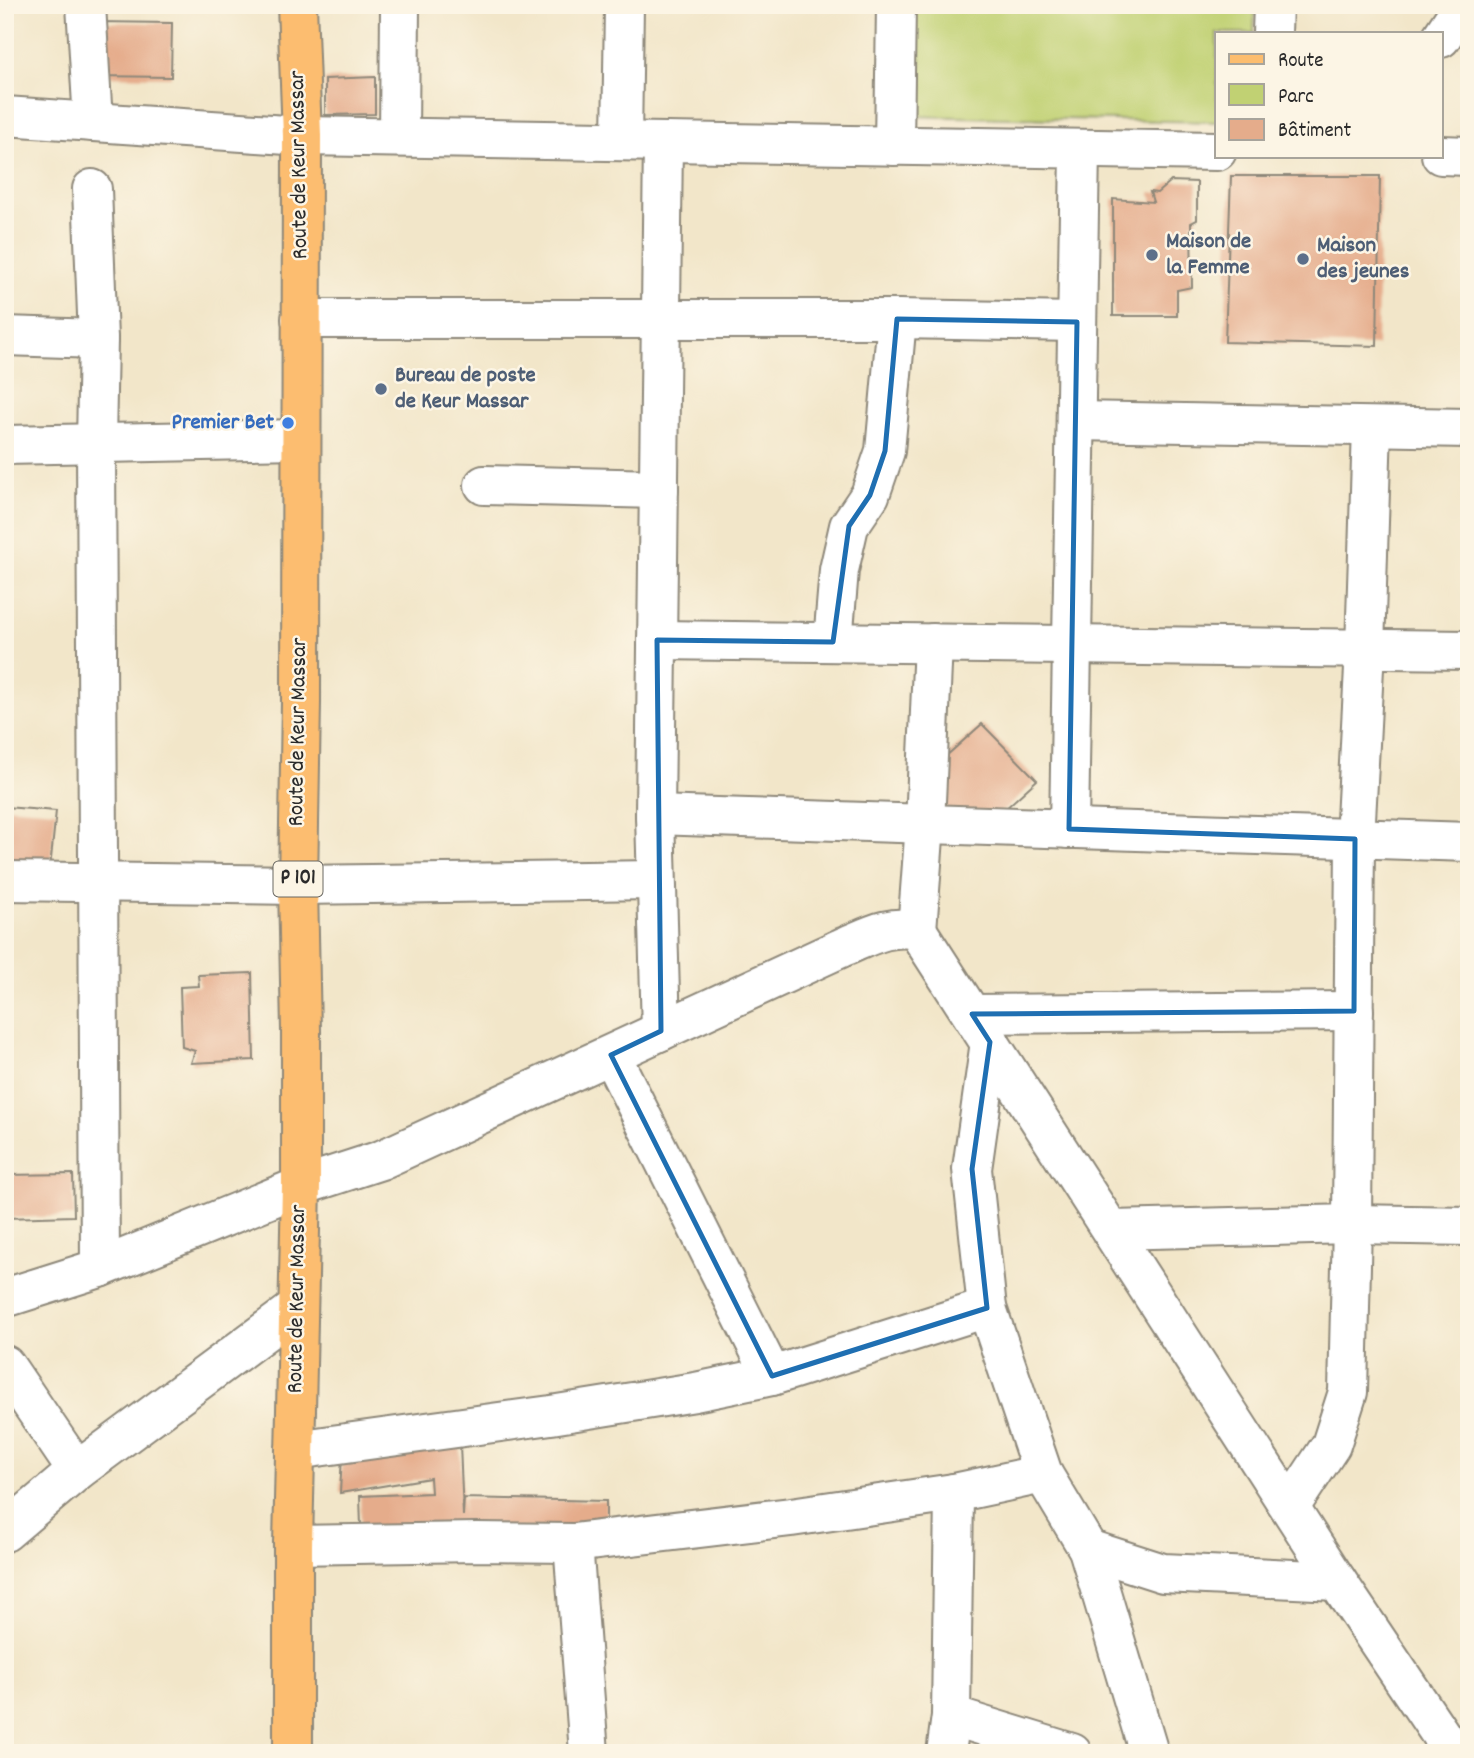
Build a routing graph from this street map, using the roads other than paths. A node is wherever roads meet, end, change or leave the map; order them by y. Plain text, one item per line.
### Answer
1 (86, 5) edge
2 (297, 5) edge
3 (400, 5) edge
4 (624, 5) edge
5 (896, 5) edge
6 (1273, 5) edge
7 (1463, 5) edge
8 (1272, 32) edge
9 (1442, 36) edge
10 (5, 116) edge
11 (93, 122) junction
12 (302, 136) junction
13 (399, 137) junction
14 (622, 142) junction
15 (663, 142) junction
16 (894, 146) junction
17 (1080, 149) junction
18 (1215, 151) edge
19 (1442, 155) edge
20 (1469, 156) edge
21 (92, 189) dead end
22 (301, 319) junction
23 (897, 319) junction
24 (661, 320) junction
25 (1077, 322) junction
26 (5, 336) edge
27 (98, 339) junction
28 (1076, 421) junction
29 (1372, 426) junction
30 (1469, 428) edge
31 (301, 439) junction
32 (96, 443) junction
33 (5, 445) edge
34 (484, 485) dead end
35 (659, 489) junction
36 (657, 640) junction
37 (833, 642) junction
38 (933, 643) junction
39 (1072, 645) junction
40 (1365, 649) junction
41 (1469, 650) edge
42 (655, 815) junction
43 (925, 824) junction
44 (1069, 829) junction
45 (1355, 839) junction
46 (1469, 842) edge
47 (655, 880) junction
48 (5, 881) edge
49 (99, 881) junction
50 (298, 885) junction
51 (917, 930) junction
52 (1353, 1011) junction
53 (981, 1028) junction
54 (661, 1031) junction
55 (611, 1055) junction
56 (301, 1186) junction
57 (1352, 1224) junction
58 (1469, 1226) edge
59 (1112, 1230) junction
60 (100, 1268) junction
61 (5, 1298) edge
62 (298, 1307) junction
63 (987, 1308) junction
64 (5, 1365) edge
65 (772, 1376) junction
66 (295, 1450) junction
67 (77, 1471) junction
68 (1043, 1474) junction
69 (954, 1493) junction
70 (1290, 1507) junction
71 (5, 1532) edge
72 (573, 1543) junction
73 (293, 1545) junction
74 (1088, 1549) junction
75 (1337, 1581) junction
76 (951, 1716) junction
77 (293, 1753) edge
78 (589, 1753) edge
79 (946, 1753) edge
80 (1072, 1753) edge
81 (1149, 1753) edge
82 (1452, 1753) edge

1 - 11 street
2 - 12 main road, Route de Keur Massar / P 101
3 - 13 street
4 - 14 street
5 - 16 street
6 - 8 street
7 - 9 street
10 - 11 street
11 - 12 street
12 - 13 street
12 - 22 main road, Route de Keur Massar / P 101
13 - 14 street
14 - 15 street
15 - 16 street
15 - 24 street
16 - 17 street
17 - 18 street
17 - 25 street
19 - 20 street
21 - 27 street
22 - 24 street
22 - 31 main road, Route de Keur Massar / P 101
23 - 24 street
23 - 25 street
23 - 37 street
24 - 35 street
25 - 28 street
26 - 27 street
27 - 32 street
28 - 29 street
28 - 39 street
29 - 30 street
29 - 40 street
31 - 32 street
31 - 50 main road, Route de Keur Massar / P 101
32 - 33 street
32 - 49 street
34 - 35 street
35 - 36 street
36 - 37 street
36 - 42 street
37 - 38 street
38 - 39 street
38 - 43 street
39 - 40 street
39 - 44 street
40 - 41 street
40 - 45 street
42 - 43 street
42 - 47 street
43 - 44 street
43 - 51 street
44 - 45 street
45 - 46 street
45 - 52 street
47 - 50 street
47 - 54 street
48 - 49 street
49 - 50 street
49 - 60 street
50 - 56 main road, Route de Keur Massar / P 101
51 - 53 street
51 - 54 street
52 - 53 street
52 - 57 street
53 - 59 street
53 - 63 street
54 - 55 street
55 - 56 street
55 - 65 street
56 - 60 street
56 - 62 main road, Route de Keur Massar / P 101
57 - 58 street
57 - 59 street
57 - 70 street
59 - 70 street
60 - 61 street
62 - 66 main road, Route de Keur Massar / P 101
62 - 67 street
63 - 65 street
63 - 68 street
64 - 67 street
65 - 66 street
66 - 73 main road, Route de Keur Massar / P 101
67 - 71 street
68 - 69 street
68 - 74 street
69 - 72 street
69 - 76 street
70 - 75 street
72 - 73 street
72 - 78 street
73 - 77 main road, Route de Keur Massar / P 101
74 - 75 street
74 - 81 street
75 - 82 street
76 - 79 street
76 - 80 street

